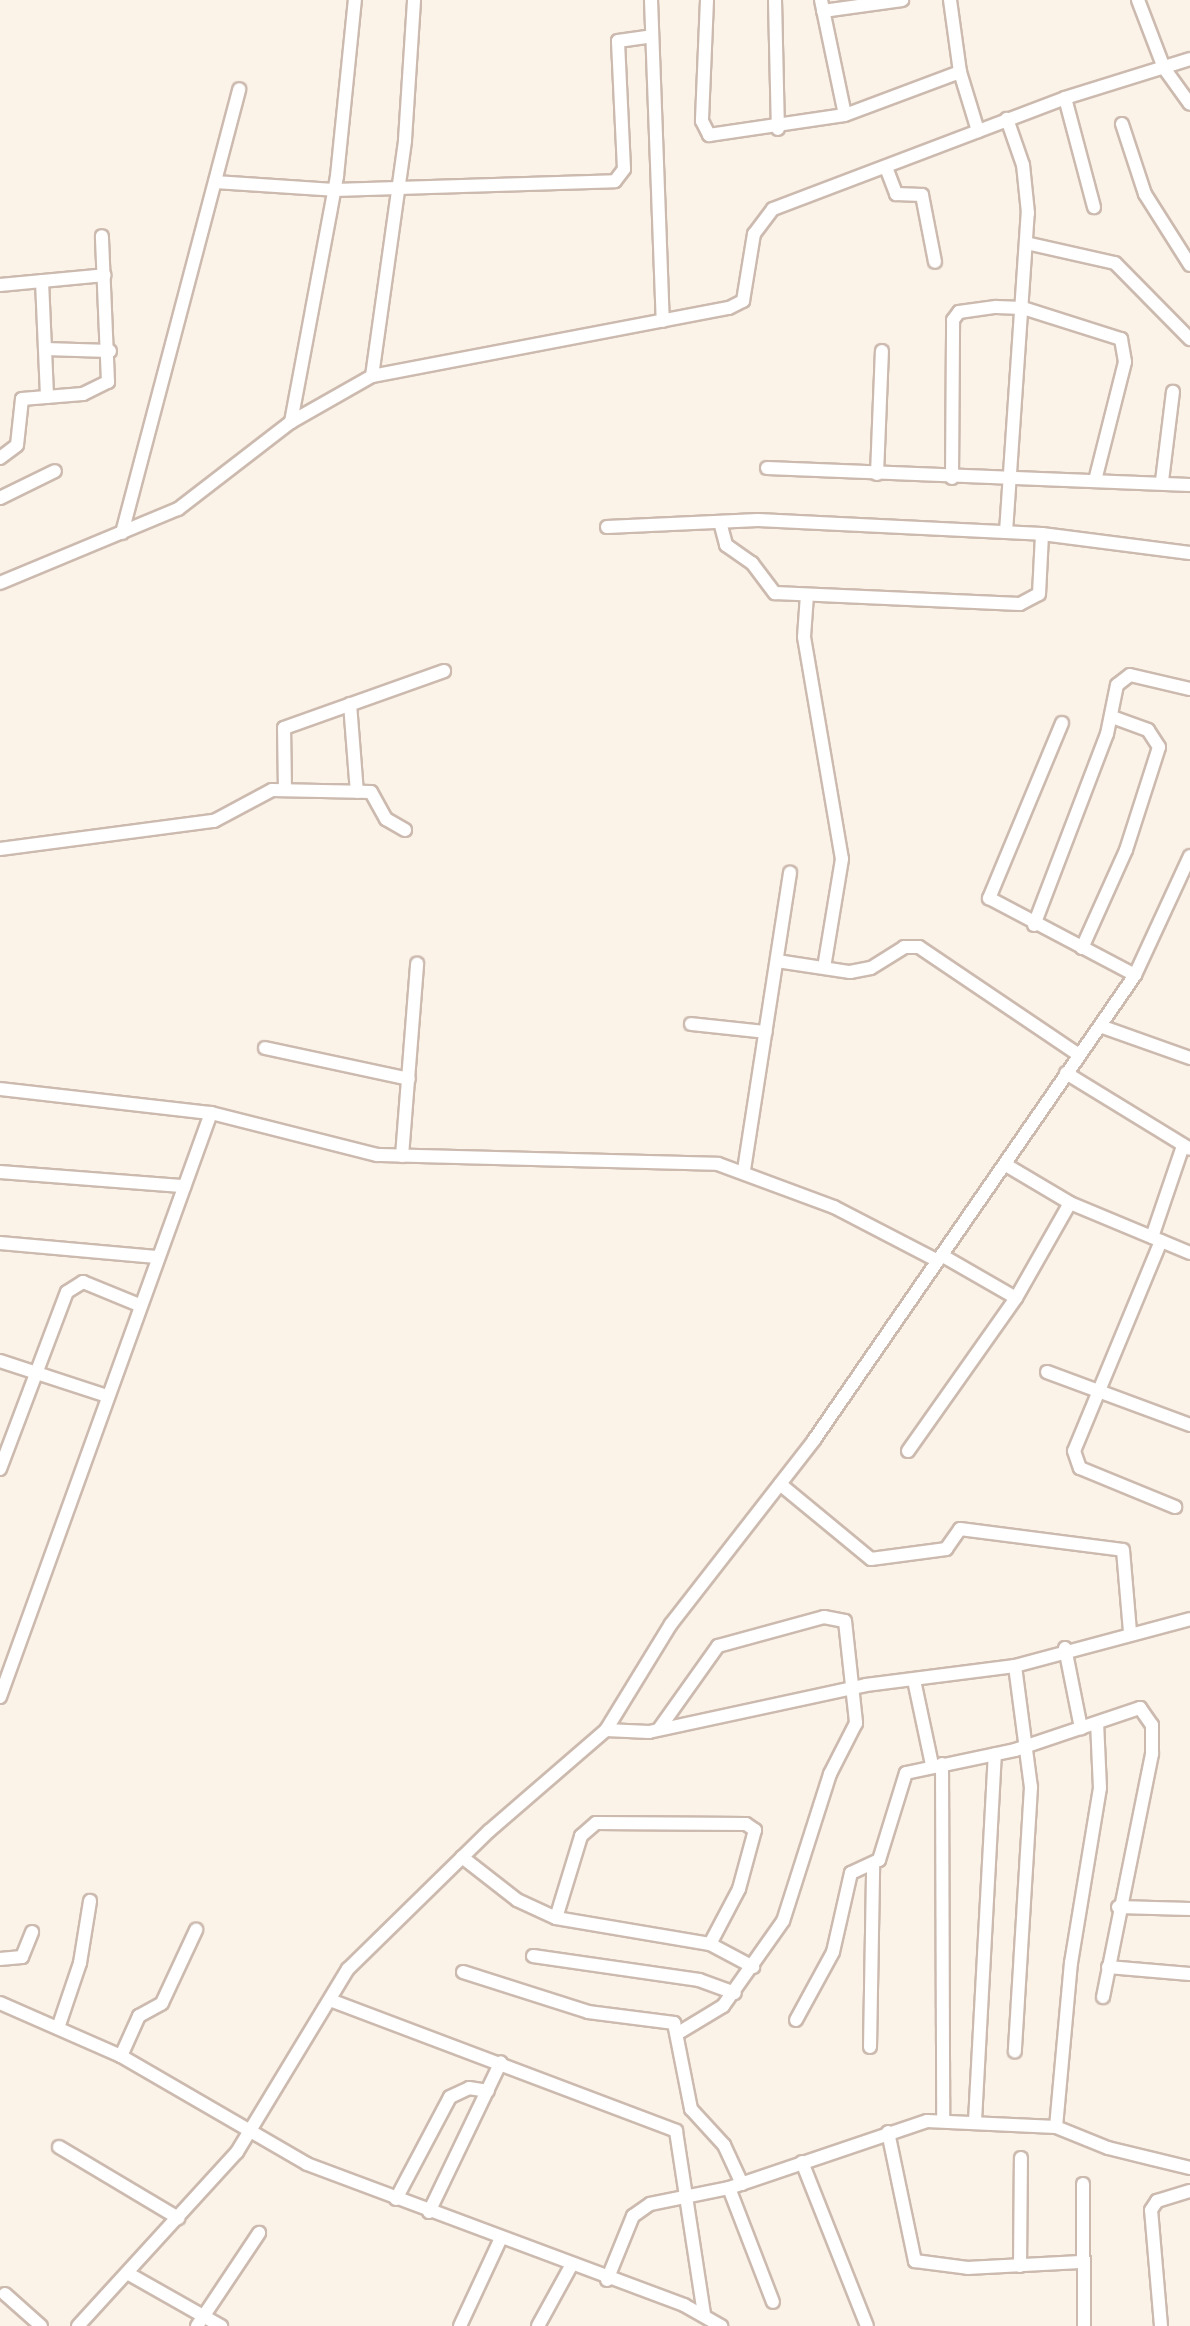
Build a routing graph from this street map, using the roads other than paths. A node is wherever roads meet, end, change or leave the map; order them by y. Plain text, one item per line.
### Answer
1 (355, 0) edge
2 (414, 0) edge
3 (651, 0) edge
4 (707, 0) edge
5 (775, 0) edge
6 (902, 0) edge
7 (950, 0) edge
8 (1138, 0) edge
9 (822, 5) edge
10 (652, 36) junction
11 (1190, 59) edge
12 (1164, 68) junction
13 (960, 72) junction
14 (239, 89) dead end
15 (1065, 98) junction
16 (1190, 104) edge
17 (845, 115) junction
18 (1008, 119) junction
19 (1122, 124) dead end
20 (778, 130) junction
21 (978, 131) junction
22 (887, 170) junction
23 (215, 182) junction
24 (334, 190) junction
25 (400, 190) junction
26 (1094, 207) dead end
27 (102, 236) dead end
28 (1026, 243) junction
29 (935, 262) dead end
30 (1190, 265) edge
31 (105, 275) junction
32 (42, 281) junction
33 (0, 285) edge
34 (1023, 308) junction
35 (663, 322) junction
36 (1190, 340) edge
37 (45, 350) junction
38 (110, 351) junction
39 (882, 352) dead end
40 (372, 376) junction
41 (1173, 392) dead end
42 (47, 396) junction
43 (291, 422) junction
44 (0, 458) edge
45 (768, 468) dead end
46 (55, 471) dead end
47 (876, 474) junction
48 (1013, 476) junction
49 (1096, 477) junction
50 (952, 478) junction
51 (1162, 481) junction
52 (1190, 485) edge
53 (0, 498) edge
54 (720, 522) junction
55 (608, 527) dead end
56 (1006, 532) junction
57 (122, 533) junction
58 (1042, 534) junction
59 (1190, 552) edge
60 (0, 583) edge
61 (807, 594) junction
62 (444, 671) dead end
63 (1190, 689) edge
64 (350, 704) junction
65 (1113, 717) junction
66 (1062, 724) dead end
67 (285, 790) junction
68 (357, 792) junction
69 (405, 830) dead end
70 (0, 849) edge
71 (1190, 856) edge
72 (790, 872) dead end
73 (1183, 893) edge
74 (1034, 926) junction
75 (1082, 948) junction
76 (777, 961) junction
77 (417, 964) dead end
78 (824, 968) junction
79 (1135, 974) junction
80 (691, 1024) dead end
81 (1100, 1026) junction
82 (766, 1032) junction
83 (265, 1048) dead end
84 (1079, 1055) junction
85 (1190, 1058) edge
86 (1066, 1072) junction
87 (408, 1079) junction
88 (0, 1088) edge
89 (211, 1113) junction
90 (1187, 1148) edge
91 (402, 1156) junction
92 (1006, 1166) junction
93 (744, 1170) junction
94 (0, 1172) edge
95 (184, 1186) junction
96 (1070, 1203) junction
97 (1156, 1239) junction
98 (0, 1243) edge
99 (1190, 1253) edge
100 (156, 1257) junction
101 (941, 1258) junction
102 (1016, 1298) junction
103 (139, 1304) junction
104 (0, 1361) edge
105 (1048, 1372) dead end
106 (38, 1374) junction
107 (1096, 1389) junction
108 (107, 1396) junction
109 (1190, 1425) edge
110 (908, 1451) dead end
111 (0, 1469) edge
112 (780, 1484) junction
113 (1175, 1507) dead end
114 (1190, 1619) edge
115 (1130, 1630) junction
116 (1064, 1648) junction
117 (1015, 1666) junction
118 (4, 1673) edge
119 (914, 1680) junction
120 (856, 1687) junction
121 (0, 1697) edge
122 (1096, 1722) junction
123 (1082, 1728) junction
124 (660, 1729) junction
125 (606, 1730) junction
126 (1027, 1746) junction
127 (995, 1755) junction
128 (937, 1764) junction
129 (462, 1857) junction
130 (873, 1867) junction
131 (90, 1901) dead end
132 (1118, 1907) junction
133 (1190, 1908) edge
134 (556, 1918) junction
135 (196, 1930) dead end
136 (32, 1932) dead end
137 (710, 1944) junction
138 (533, 1956) dead end
139 (0, 1959) edge
140 (753, 1967) junction
141 (1108, 1967) junction
142 (463, 1972) dead end
143 (1190, 1974) edge
144 (735, 1993) junction
145 (1103, 1997) dead end
146 (330, 2000) junction
147 (0, 2003) edge
148 (796, 2020) dead end
149 (58, 2028) junction
150 (680, 2032) junction
151 (870, 2046) dead end
152 (1015, 2052) dead end
153 (121, 2056) junction
154 (501, 2062) junction
155 (488, 2091) junction
156 (943, 2119) junction
157 (976, 2121) junction
158 (1056, 2127) junction
159 (254, 2128) junction
160 (888, 2132) junction
161 (58, 2147) dead end
162 (1021, 2158) dead end
163 (802, 2162) junction
164 (1190, 2168) edge
165 (1083, 2184) dead end
166 (736, 2186) junction
167 (1190, 2191) edge
168 (688, 2196) junction
169 (396, 2200) junction
170 (430, 2212) junction
171 (178, 2218) junction
172 (259, 2233) dead end
173 (501, 2238) junction
174 (1084, 2262) junction
175 (571, 2266) junction
176 (1020, 2266) junction
177 (129, 2274) junction
178 (607, 2280) junction
179 (6, 2294) dead end
180 (772, 2302) dead end
181 (704, 2315) junction
182 (199, 2322) edge
183 (41, 2326) edge
184 (78, 2326) edge
185 (221, 2326) edge
186 (460, 2326) edge
187 (538, 2326) edge
188 (721, 2326) edge
189 (866, 2326) edge
190 (1084, 2326) edge
191 (1161, 2326) edge

1 - 24 street
2 - 25 street
3 - 10 street
4 - 20 street
5 - 20 street
6 - 9 street
7 - 13 street
8 - 12 street
9 - 17 street
10 - 25 street
10 - 35 street
11 - 12 street
12 - 15 street
12 - 16 street
13 - 17 street
13 - 21 street
14 - 23 street
15 - 18 street
15 - 26 street
17 - 20 street
18 - 21 street
18 - 28 street
19 - 30 street
21 - 22 street
22 - 29 street
22 - 35 street
23 - 24 street
23 - 57 street
24 - 25 street
24 - 43 street
25 - 40 street
27 - 31 street
28 - 34 street
28 - 36 street
31 - 32 street
31 - 38 street
32 - 33 street
32 - 37 street
34 - 48 street
34 - 49 street
34 - 50 street
35 - 40 street
37 - 38 street
37 - 42 street
38 - 42 street
39 - 47 street
40 - 43 street
41 - 51 street
42 - 44 street
43 - 57 street
45 - 47 street
46 - 53 street
47 - 50 street
48 - 49 street
48 - 50 street
48 - 56 street
49 - 51 street
51 - 52 street
54 - 55 street
54 - 56 street
54 - 61 street
56 - 58 street
57 - 60 street
58 - 59 street
58 - 61 street
61 - 78 street
62 - 64 street
63 - 65 street
64 - 67 street
64 - 68 street
65 - 74 street
65 - 75 street
66 - 74 street
67 - 68 street
67 - 70 street
68 - 69 street
71 - 73 street
72 - 76 street
73 - 79 street
74 - 75 street
75 - 79 street
76 - 78 street
76 - 82 street
77 - 87 street
78 - 84 street
79 - 81 street
80 - 82 street
81 - 84 street
81 - 85 street
82 - 93 street
83 - 87 street
84 - 86 street
86 - 90 street
86 - 92 street
87 - 91 street
88 - 89 street
89 - 91 street
89 - 95 street
90 - 97 street
91 - 93 street
92 - 96 street
92 - 101 street
93 - 101 street
94 - 95 street
95 - 100 street
96 - 97 street
96 - 102 street
97 - 99 street
97 - 107 street
98 - 100 street
100 - 103 street
101 - 102 street
101 - 112 street
102 - 110 street
103 - 106 street
103 - 108 street
104 - 106 street
105 - 107 street
106 - 108 street
106 - 111 street
107 - 109 street
107 - 113 street
108 - 118 street
112 - 115 street
112 - 125 street
114 - 115 street
115 - 116 street
116 - 117 street
116 - 123 street
117 - 119 street
117 - 126 street
118 - 121 street
119 - 120 street
119 - 128 street
120 - 124 street
120 - 124 street
120 - 140 street
122 - 123 street
122 - 132 street
122 - 158 street
123 - 126 street
124 - 125 street
125 - 129 street
126 - 127 street
126 - 152 street
127 - 128 street
127 - 157 street
128 - 130 street
128 - 156 street
129 - 134 street
129 - 146 street
130 - 148 street
130 - 151 street
131 - 149 street
132 - 133 street
132 - 141 street
134 - 137 street
134 - 137 street
135 - 153 street
136 - 139 street
137 - 140 street
138 - 144 street
140 - 144 street
141 - 143 street
141 - 145 street
142 - 150 street
144 - 150 street
146 - 154 street
146 - 159 street
147 - 149 street
149 - 153 street
150 - 166 street
153 - 159 street
154 - 155 street
154 - 168 street
155 - 169 street
155 - 170 street
156 - 157 street
156 - 160 street
157 - 158 street
158 - 164 street
159 - 169 street
159 - 171 street
160 - 163 street
160 - 176 street
161 - 171 street
162 - 176 street
163 - 166 street
163 - 189 street
165 - 174 street
166 - 168 street
166 - 180 street
167 - 191 street
168 - 178 street
168 - 181 street
169 - 170 street
170 - 173 street
171 - 177 street
172 - 182 street
173 - 175 street
173 - 186 street
174 - 176 street
174 - 190 street
175 - 178 street
175 - 187 street
177 - 182 street
177 - 184 street
178 - 181 street
179 - 183 street
181 - 188 street
182 - 185 street

